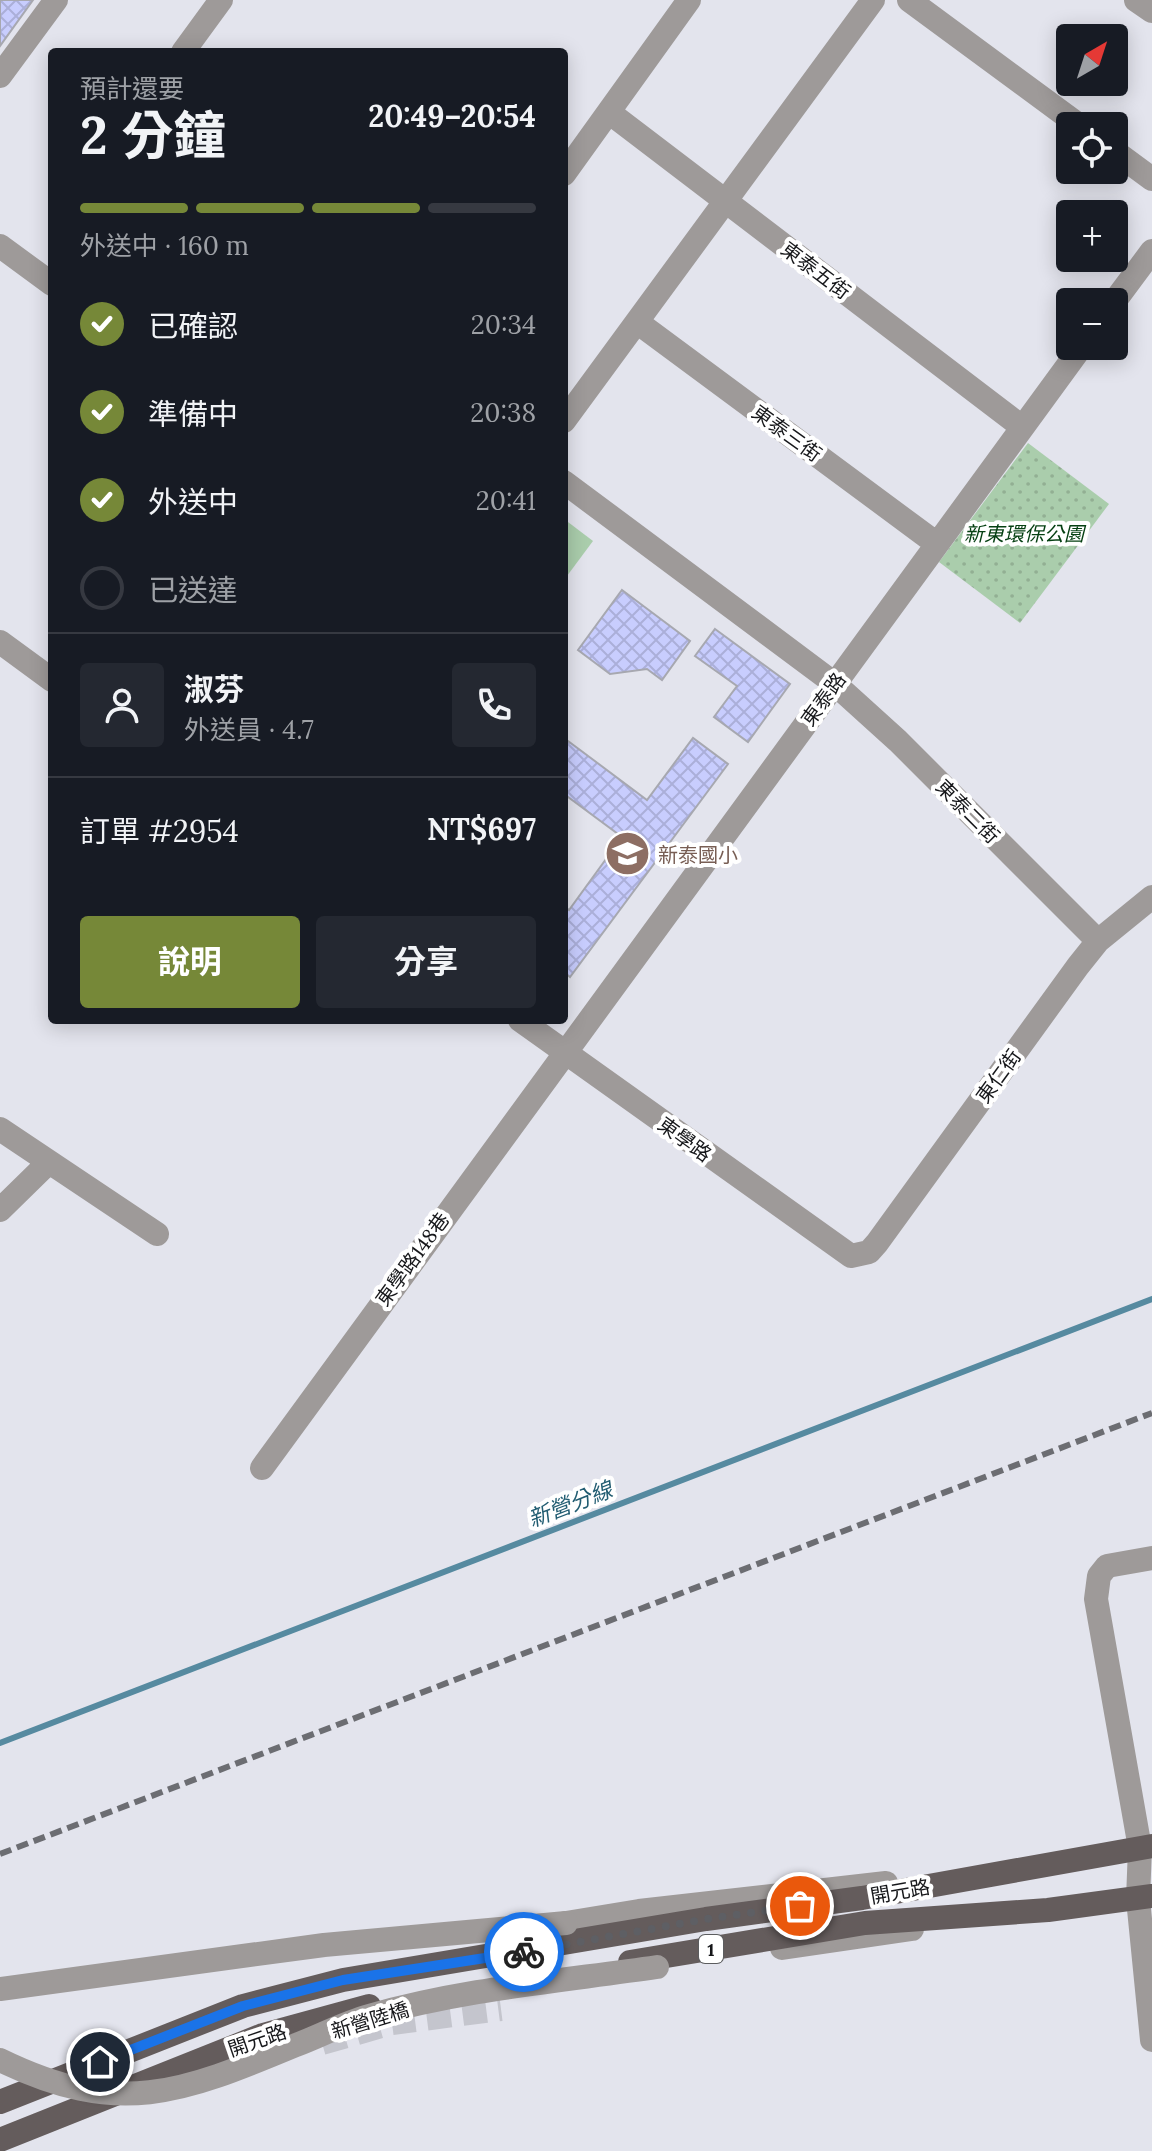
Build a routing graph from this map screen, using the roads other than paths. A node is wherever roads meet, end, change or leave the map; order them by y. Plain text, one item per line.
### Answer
1 (56, 0) edge
2 (221, 0) edge
3 (689, 0) edge
4 (873, 0) edge
5 (909, 0) edge
6 (1136, 0) edge
7 (1152, 11) edge
8 (186, 48) edge
9 (0, 76) edge
10 (1061, 112) edge
11 (610, 113) junction
12 (1128, 161) edge
13 (568, 169) edge
14 (1152, 179) edge
15 (726, 201) junction
16 (0, 246) edge
17 (1152, 251) edge
18 (48, 281) edge
19 (1124, 288) edge
20 (637, 322) junction
21 (1072, 360) edge
22 (568, 416) edge
23 (1022, 427) junction
24 (568, 485) edge
25 (937, 544) junction
26 (0, 642) edge
27 (48, 677) edge
28 (835, 684) junction
29 (1152, 897) edge
30 (1098, 941) junction
31 (526, 1024) edge
32 (567, 1053) junction
33 (0, 1129) edge
34 (49, 1162) junction
35 (0, 1210) edge
36 (157, 1234) dead end
37 (851, 1256) joint
38 (262, 1468) dead end
39 (1152, 1558) edge
40 (1146, 1847) edge
41 (1035, 1867) junction
42 (1152, 1870) edge
43 (1145, 1897) edge
44 (1048, 1910) junction
45 (269, 1941) dead end
46 (230, 1962) dead end
47 (657, 1967) joint
48 (0, 1989) edge
49 (1152, 2040) edge
50 (0, 2060) edge
51 (0, 2102) edge
52 (0, 2140) edge

1 - 9 street
2 - 8 street
3 - 11 street
4 - 15 street
5 - 10 street
6 - 7 street
11 - 13 street
11 - 15 street, 東泰五街
12 - 14 street
15 - 20 street
15 - 23 street, 東泰五街
16 - 18 street
17 - 19 street
20 - 22 street
20 - 25 street, 東泰三街
21 - 23 street, 東泰路
23 - 25 street, 東泰路
24 - 28 street, 東泰二街
25 - 28 street, 東泰路
26 - 27 street
28 - 30 street, 東泰二街
28 - 32 street, 東泰路
29 - 30 street, 東仁街
30 - 37 street, 東仁街
31 - 32 street, 東學路
32 - 37 street, 東學路
32 - 38 street, 東學路148巷
33 - 34 street
34 - 35 street
34 - 36 street
39 - 40 street
40 - 41 main road, 開元路 / 1
40 - 42 street
40 - 43 street
41 - 48 street, bridge
41 - 51 main road, 開元路 / 1
43 - 44 main road, 開元路 / 1
43 - 49 street
44 - 47 street, 開元路
44 - 52 main road, 開元路 / 1
45 - 46 street
47 - 50 street, 新營陸橋, bridge

